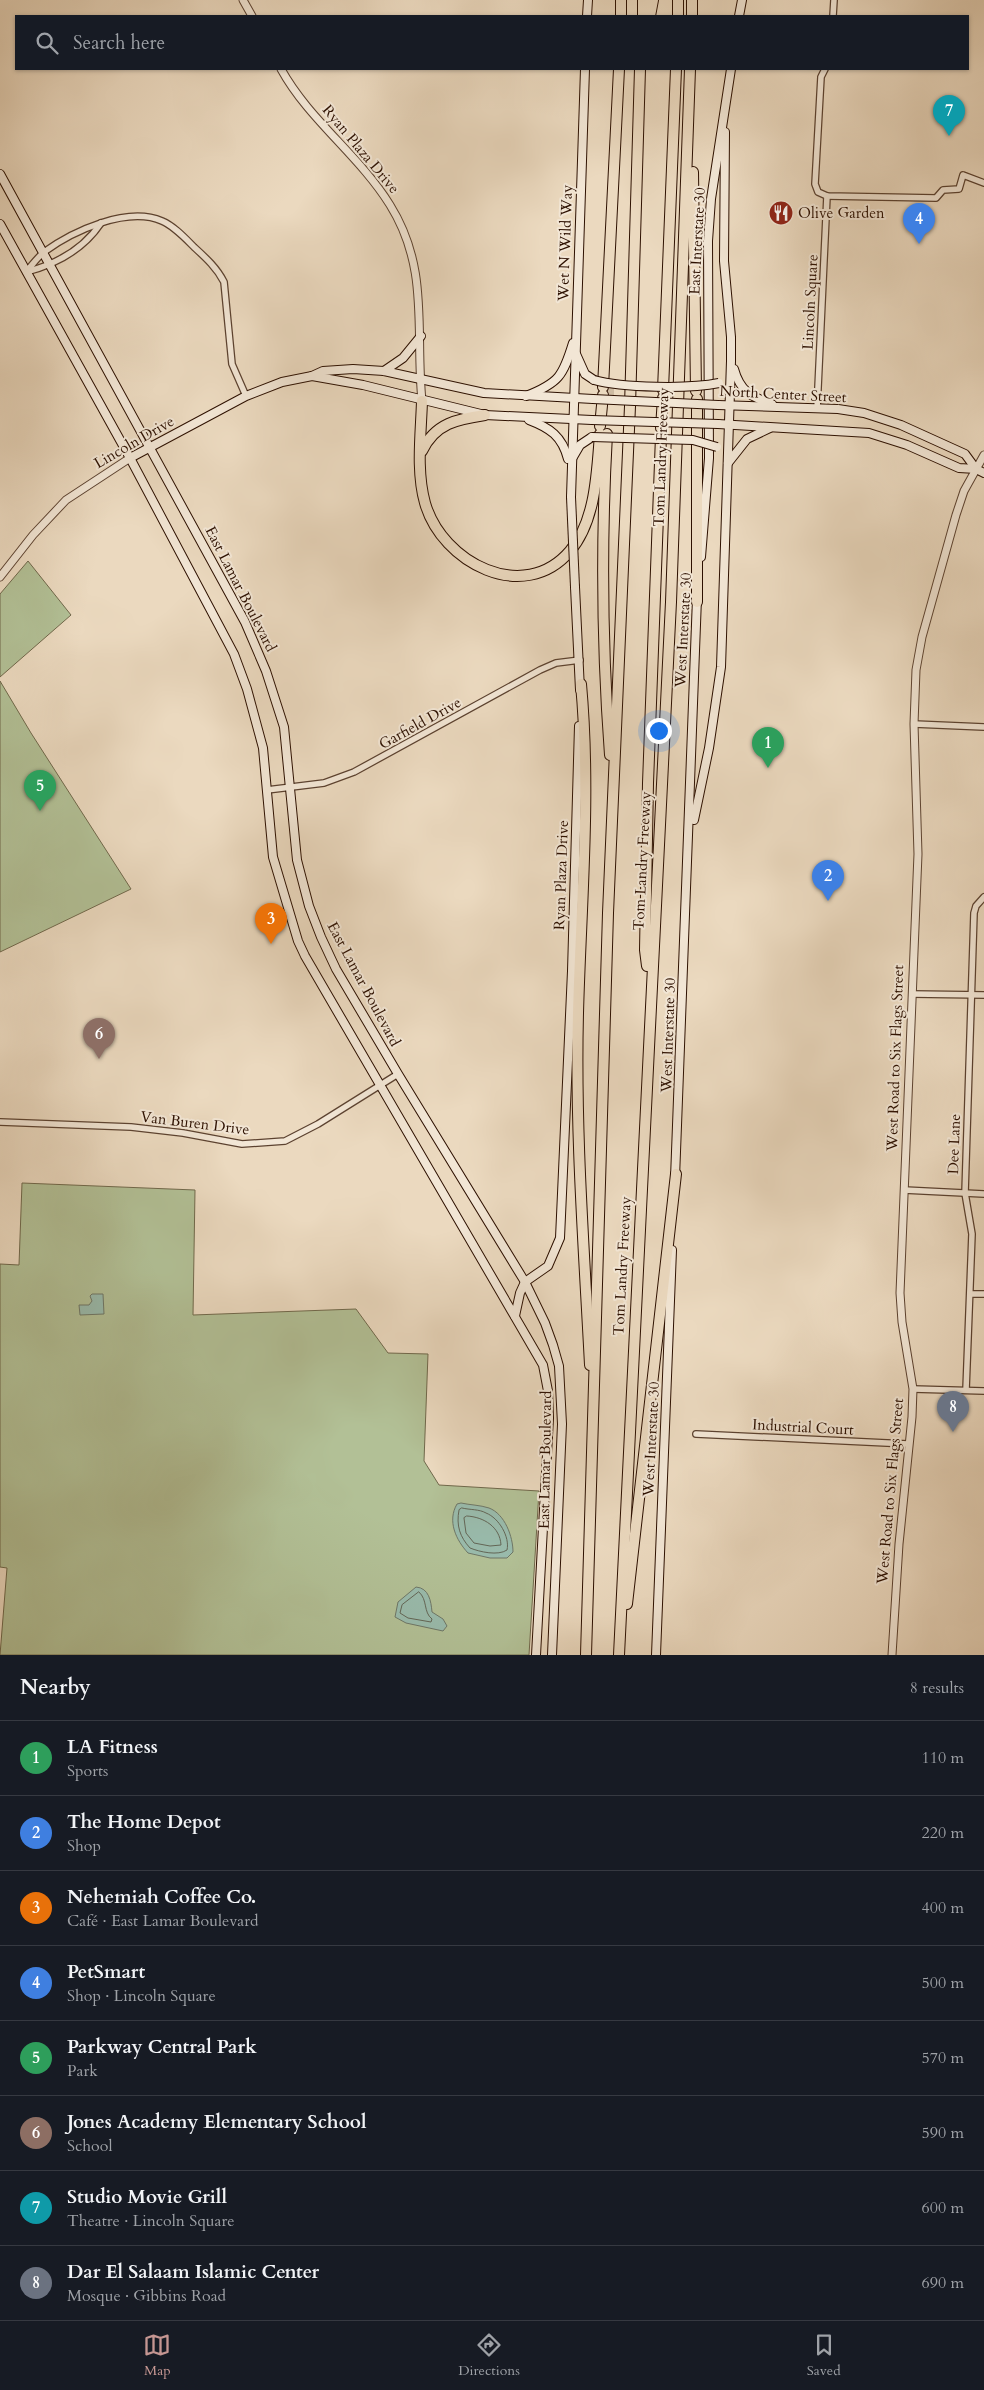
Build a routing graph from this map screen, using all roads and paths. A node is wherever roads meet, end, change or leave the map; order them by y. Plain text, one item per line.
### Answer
1 (243, 0) edge
2 (588, 0) edge
3 (621, 0) edge
4 (643, 0) edge
5 (653, 0) edge
6 (678, 0) edge
7 (692, 0) edge
8 (742, 0) edge
9 (834, 0) edge
10 (251, 15) edge
11 (587, 15) edge
12 (620, 15) edge
13 (643, 15) edge
14 (650, 15) edge
15 (678, 15) edge
16 (692, 15) edge
17 (739, 15) edge
18 (833, 15) edge
19 (282, 70) edge
20 (585, 70) edge
21 (618, 70) edge
22 (640, 70) edge
23 (676, 70) edge
24 (690, 70) edge
25 (690, 70) edge
26 (731, 70) edge
27 (824, 70) edge
28 (726, 102) junction
29 (0, 174) edge
30 (984, 183) edge
31 (827, 196) junction
32 (101, 223) junction
33 (0, 224) edge
34 (44, 253) junction
35 (50, 266) junction
36 (26, 272) junction
37 (576, 332) junction
38 (421, 336) junction
39 (575, 353) junction
40 (731, 361) junction
41 (384, 371) junction
42 (731, 371) junction
43 (312, 376) junction
44 (420, 379) junction
45 (603, 393) junction
46 (246, 396) junction
47 (522, 397) junction
48 (574, 399) junction
49 (422, 401) junction
50 (730, 405) junction
51 (781, 408) junction
52 (817, 409) junction
53 (485, 415) junction
54 (709, 416) joint
55 (523, 417) junction
56 (573, 419) junction
57 (729, 425) junction
58 (772, 427) junction
59 (600, 430) junction
60 (150, 447) junction
61 (421, 454) junction
62 (984, 455) edge
63 (130, 458) junction
64 (571, 465) junction
65 (727, 465) junction
66 (976, 469) junction
67 (984, 473) edge
68 (0, 578) edge
69 (697, 602) junction
70 (580, 660) junction
71 (581, 684) junction
72 (914, 724) junction
73 (984, 727) edge
74 (290, 788) junction
75 (267, 790) junction
76 (612, 807) junction
77 (690, 841) junction
78 (982, 899) edge
79 (651, 992) junction
80 (912, 994) junction
81 (971, 995) junction
82 (984, 995) edge
83 (398, 1074) junction
84 (379, 1086) junction
85 (0, 1122) edge
86 (676, 1174) junction
87 (904, 1190) junction
88 (965, 1193) junction
89 (984, 1194) edge
90 (525, 1282) junction
91 (970, 1294) junction
92 (984, 1294) edge
93 (516, 1316) junction
94 (912, 1389) junction
95 (966, 1390) junction
96 (984, 1391) edge
97 (594, 1430) junction
98 (696, 1434) dead end
99 (908, 1444) junction
100 (536, 1655) edge
101 (552, 1655) edge
102 (586, 1655) edge
103 (620, 1655) edge
104 (656, 1655) edge
105 (892, 1655) edge

1 - 10 street
2 - 11 main road
3 - 12 highway
4 - 13 highway
5 - 14 highway
6 - 15 highway
7 - 16 highway
8 - 17 main road
9 - 18 street
19 - 38 street, Ryan Plaza Drive
20 - 37 main road, Wet N Wild Way
21 - 45 highway
22 - 76 highway, Tom Landry Freeway
23 - 79 highway
24 - 69 highway
25 - 79 highway, Tom Landry Freeway
26 - 28 main road, East Interstate 30
27 - 31 street
28 - 40 main road
28 - 54 main road, East Interstate 30
29 - 34 main road, East Lamar Boulevard
30 - 31 street
31 - 52 street, Lincoln Square
32 - 34 street
32 - 35 street
32 - 46 street
33 - 36 main road, East Lamar Boulevard
34 - 35 main road, East Lamar Boulevard
34 - 36 street
35 - 36 street
35 - 60 main road, East Lamar Boulevard
36 - 63 main road, East Lamar Boulevard
37 - 39 main road, Wet N Wild Way
37 - 47 main road
38 - 41 main road
38 - 44 street, Ryan Plaza Drive
39 - 42 main road, bridge
39 - 48 main road, Wet N Wild Way
40 - 42 main road
40 - 51 main road
41 - 43 main road, Lincoln Drive
41 - 44 main road, Lincoln Drive
42 - 50 main road
43 - 46 main road, Lincoln Drive
43 - 49 main road, Lincoln Drive
44 - 47 main road, Lincoln Drive
44 - 49 street, Ryan Plaza Drive
45 - 48 main road, North Center Street
45 - 50 main road, North Center Street, bridge
45 - 59 highway
46 - 60 main road, Lincoln Drive
47 - 48 main road, Lincoln Drive
48 - 56 main road, Wet N Wild Way
49 - 53 main road, Lincoln Drive
49 - 61 highway
50 - 51 main road, North Center Street
50 - 57 main road
51 - 52 main road, North Center Street
52 - 66 main road, North Center Street
53 - 55 main road, Lincoln Drive
53 - 61 highway
54 - 69 main road, West Interstate 30
55 - 56 main road, Lincoln Drive
55 - 64 main road
56 - 59 main road, North Center Street
56 - 64 main road, Ryan Plaza Drive
57 - 58 main road, North Center Street
57 - 59 main road, North Center Street, bridge
57 - 65 main road
58 - 65 main road
58 - 66 main road, North Center Street
59 - 61 highway
59 - 64 main road
59 - 65 main road, bridge
59 - 76 highway
60 - 63 main road, Lincoln Drive
60 - 74 main road, East Lamar Boulevard
62 - 66 street, West Road to Six Flags Street
63 - 68 street, Lincoln Drive
63 - 75 main road, East Lamar Boulevard
64 - 70 main road, Ryan Plaza Drive, bridge
65 - 77 main road
66 - 67 main road, North Center Street
66 - 72 street, West Road to Six Flags Street
69 - 77 main road, West Interstate 30
70 - 71 main road, Ryan Plaza Drive
70 - 74 street, Garfield Drive
71 - 90 main road, Ryan Plaza Drive
71 - 97 highway
72 - 73 street
72 - 80 street, West Road to Six Flags Street
74 - 75 street, Garfield Drive
74 - 83 main road, East Lamar Boulevard
75 - 84 main road, East Lamar Boulevard
76 - 97 highway, Tom Landry Freeway
77 - 86 main road, West Interstate 30
78 - 81 street, Dee Lane
79 - 103 highway, Tom Landry Freeway
80 - 81 street
80 - 87 street, West Road to Six Flags Street
81 - 82 street
81 - 88 street, Dee Lane
83 - 84 street, Van Buren Drive
83 - 90 main road, East Lamar Boulevard
84 - 85 street, Van Buren Drive
84 - 93 main road, East Lamar Boulevard
86 - 103 highway
86 - 104 main road, West Interstate 30
87 - 88 street
87 - 94 street, West Road to Six Flags Street
88 - 89 street
88 - 91 street, Dee Lane
90 - 93 main road
90 - 101 main road, East Lamar Boulevard
91 - 92 street
91 - 95 street, Dee Lane
93 - 100 main road, East Lamar Boulevard
94 - 95 street
94 - 99 street, West Road to Six Flags Street
95 - 96 street
97 - 102 highway, Tom Landry Freeway
98 - 99 street, Industrial Court
99 - 105 street, West Road to Six Flags Street

